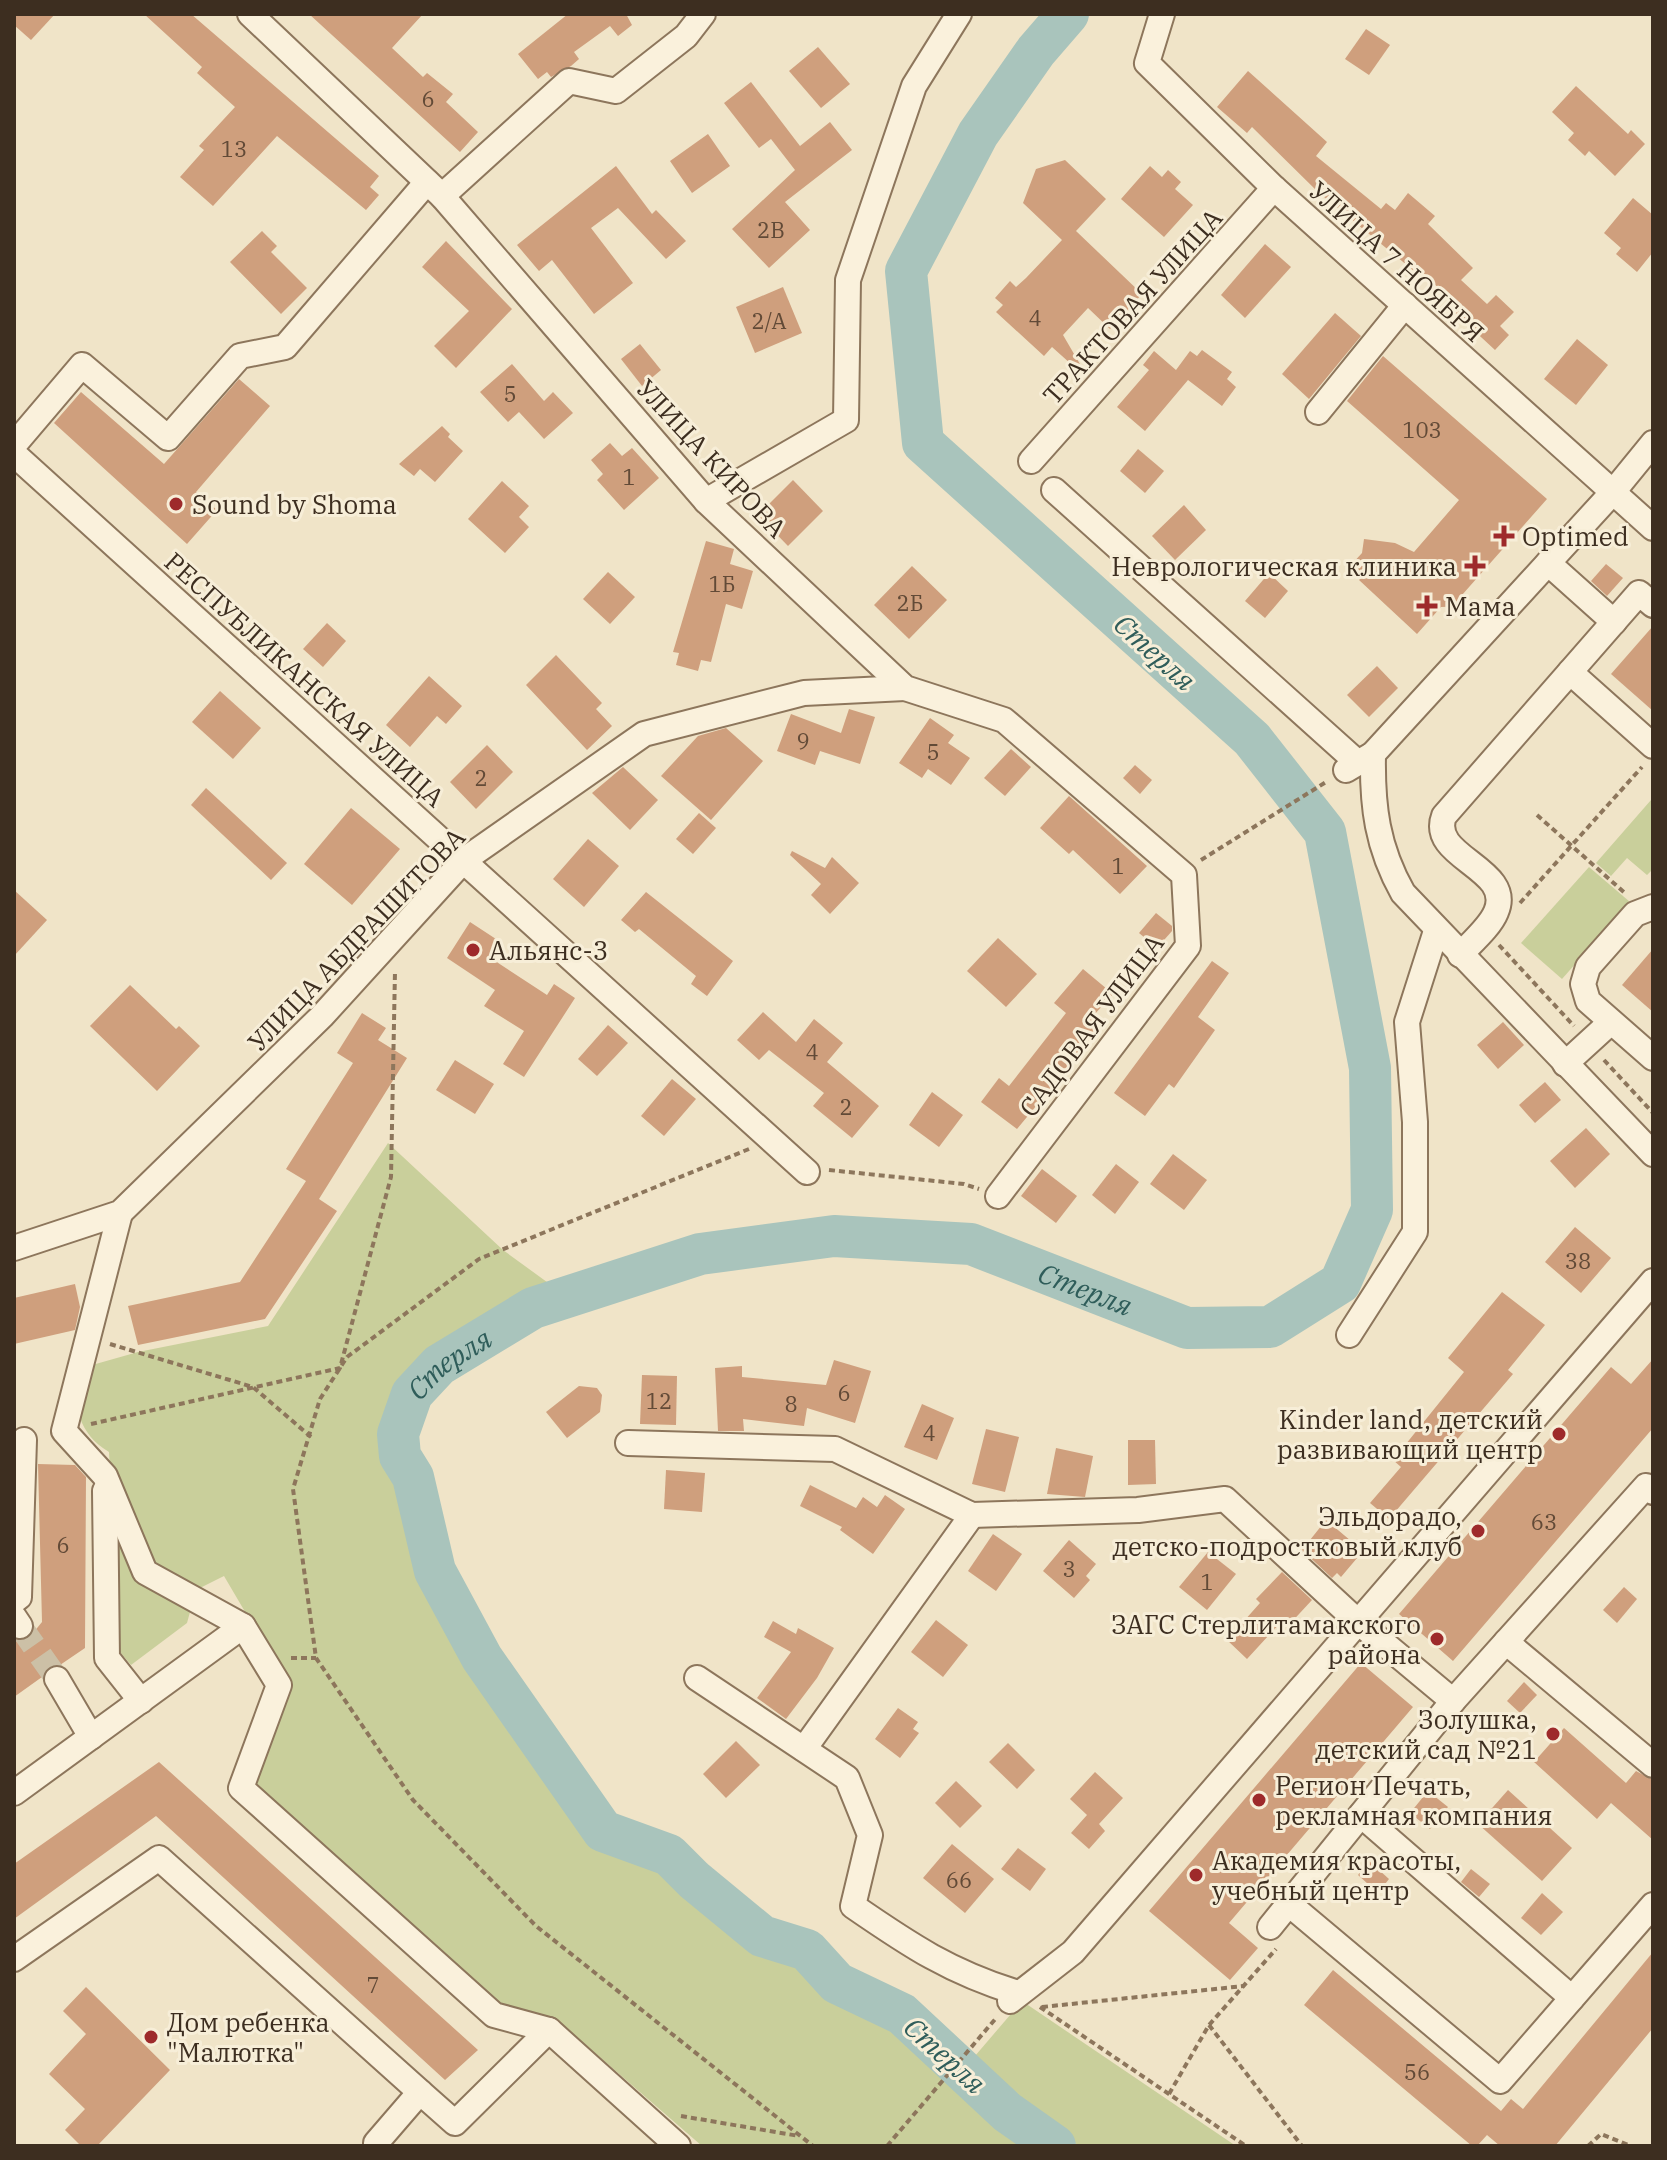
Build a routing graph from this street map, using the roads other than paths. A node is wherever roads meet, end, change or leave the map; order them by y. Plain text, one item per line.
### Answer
1 (250, 14) edge
2 (703, 14) edge
3 (959, 14) edge
4 (1162, 14) edge
5 (1274, 188) junction
6 (434, 189) junction
7 (1405, 305) junction
8 (1318, 412) dead end
9 (1653, 443) edge
10 (14, 445) edge
11 (14, 454) edge
12 (1031, 461) dead end
13 (1054, 490) dead end
14 (1613, 492) junction
15 (706, 501) junction
16 (1653, 528) edge
17 (1548, 563) junction
18 (1648, 592) edge
19 (1614, 622) junction
20 (1570, 672) junction
21 (905, 688) junction
22 (1648, 756) edge
23 (1359, 762) junction
24 (464, 860) junction
25 (1184, 875) joint
26 (1648, 908) edge
27 (1436, 931) junction
28 (1460, 955) junction
29 (1611, 1022) junction
30 (1653, 1058) edge
31 (1565, 1064) junction
32 (1653, 1154) edge
33 (807, 1172) road end
34 (998, 1196) road end
35 (120, 1213) junction
36 (14, 1248) edge
37 (1653, 1281) edge
38 (1349, 1335) dead end
39 (64, 1431) junction
40 (19, 1441) edge
41 (628, 1443) dead end
42 (105, 1476) junction
43 (1653, 1492) edge
44 (972, 1515) junction
45 (14, 1601) edge
46 (1357, 1621) junction
47 (243, 1626) junction
48 (1506, 1642) junction
49 (697, 1678) dead end
50 (57, 1679) tunnel mouth
51 (141, 1701) junction
52 (1453, 1701) junction
53 (91, 1737) junction
54 (804, 1749) junction
55 (1653, 1765) edge
56 (14, 1793) edge
57 (1361, 1815) junction
58 (1653, 1905) edge
59 (1296, 1911) junction
60 (1270, 1927) dead end
61 (14, 1959) edge
62 (1572, 1998) junction
63 (549, 2030) junction
64 (420, 2092) junction
65 (376, 2145) edge
66 (678, 2146) edge

1 - 6 street, УЛИЦА КИРОВА
2 - 6 street
3 - 15 street
4 - 5 street, УЛИЦА 7 НОЯБРЯ
5 - 7 street, УЛИЦА 7 НОЯБРЯ
5 - 12 street, ТРАКТОВАЯ УЛИЦА
6 - 10 street
6 - 15 street, УЛИЦА КИРОВА
7 - 8 street
7 - 14 street, УЛИЦА 7 НОЯБРЯ
9 - 14 street
11 - 24 street, РЕСПУБЛИКАНСКАЯ УЛИЦА
13 - 23 street
14 - 16 street, УЛИЦА 7 НОЯБРЯ
14 - 17 street
15 - 21 street, УЛИЦА КИРОВА
17 - 19 street
17 - 23 street
18 - 19 street
19 - 20 street
20 - 22 street
20 - 28 street
21 - 24 street, УЛИЦА АБДРАШИТОВА
21 - 25 street, УЛИЦА КИРОВА
23 - 27 street
24 - 33 street, РЕСПУБЛИКАНСКАЯ УЛИЦА
24 - 35 street, УЛИЦА АБДРАШИТОВА
25 - 34 street, САДОВАЯ УЛИЦА
26 - 29 street
27 - 28 street
27 - 38 street
28 - 31 street
29 - 30 street
29 - 31 street
31 - 32 street
35 - 36 street, УЛИЦА АБДРАШИТОВА
35 - 39 street
37 - 46 street
39 - 40 street
39 - 42 street
40 - 45 street
41 - 44 street
42 - 47 street
42 - 51 street
43 - 48 street
44 - 46 street
44 - 54 street
46 - 52 street
46 - 54 street
47 - 51 street
47 - 63 street
48 - 52 street
48 - 55 street
49 - 54 street
50 - 53 street
51 - 53 street
52 - 57 street
53 - 56 street
57 - 59 street
57 - 62 street
58 - 62 street
59 - 60 street
59 - 62 street
61 - 64 street
63 - 64 street
63 - 66 street
64 - 65 street

